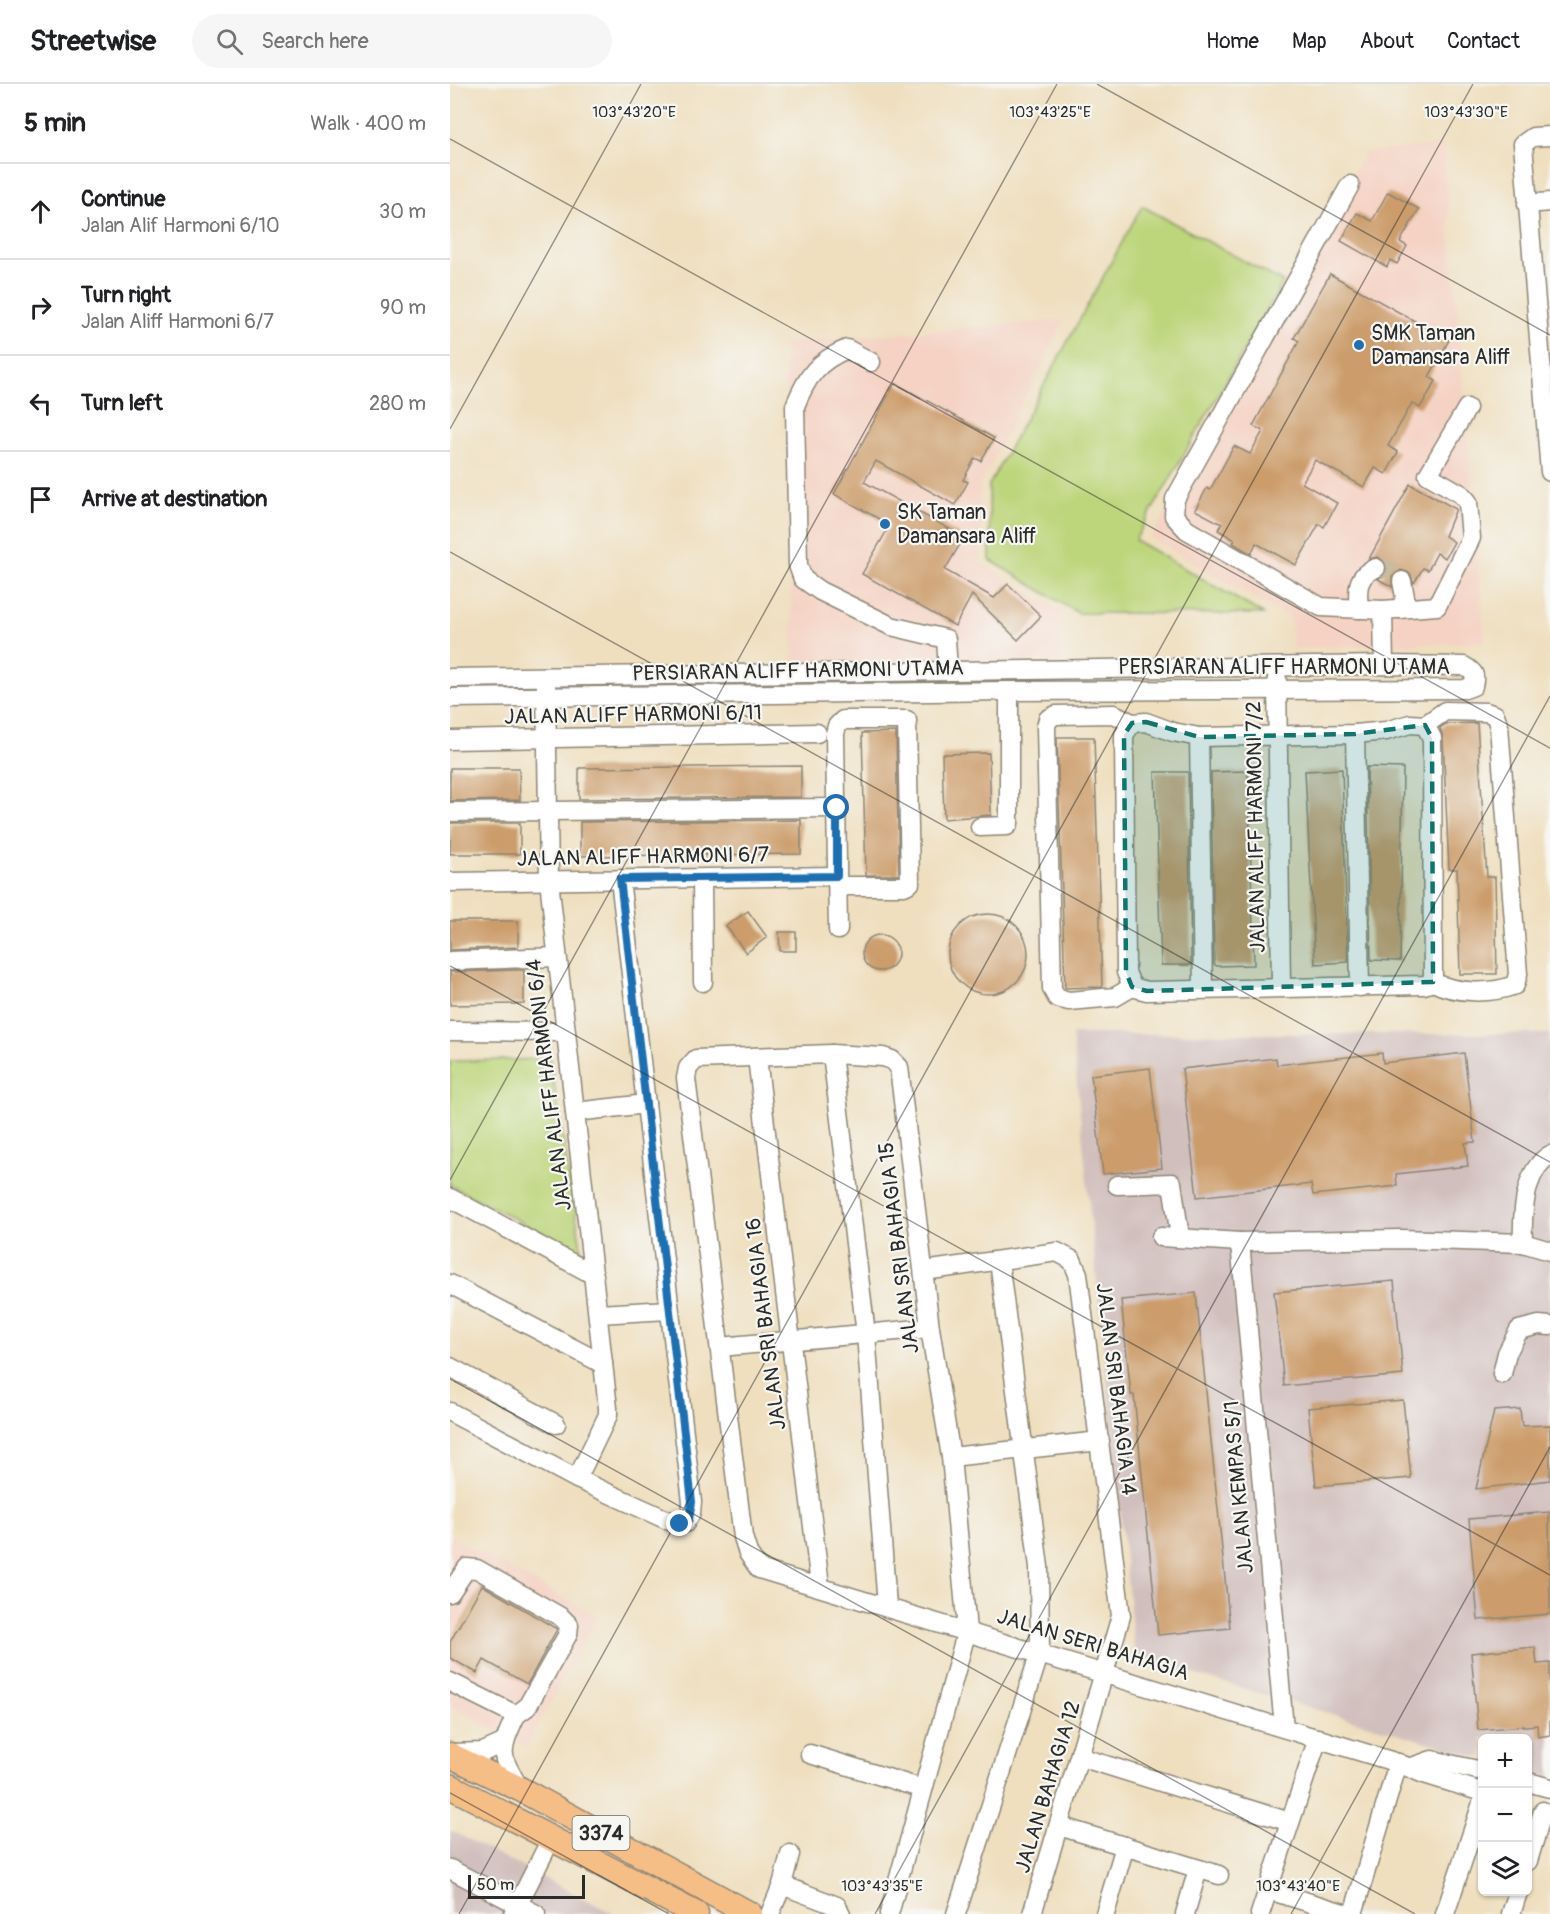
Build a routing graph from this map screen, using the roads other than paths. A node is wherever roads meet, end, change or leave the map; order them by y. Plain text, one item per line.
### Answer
1 (1550, 136) edge
2 (1350, 185) dead end
3 (1550, 202) edge
4 (1527, 204) junction
5 (1542, 272) edge
6 (1544, 339) edge
7 (872, 362) dead end
8 (1547, 405) edge
9 (1467, 408) dead end
10 (1550, 472) edge
11 (1376, 568) dead end
12 (1402, 580) dead end
13 (1359, 609) junction
14 (1392, 609) junction
15 (1384, 665) junction
16 (1278, 668) junction
17 (948, 671) junction
18 (545, 677) junction
19 (450, 678) edge
20 (1277, 690) junction
21 (1009, 691) junction
22 (546, 696) junction
23 (450, 698) edge
24 (1132, 723) junction
25 (1425, 725) junction
26 (817, 733) dead end
27 (1355, 734) junction
28 (1278, 735) junction
29 (1199, 737) junction
30 (450, 740) edge
31 (545, 740) junction
32 (837, 808) junction
33 (546, 811) junction
34 (450, 812) edge
35 (980, 827) dead end
36 (620, 879) junction
37 (702, 879) junction
38 (549, 880) junction
39 (837, 881) junction
40 (450, 882) edge
41 (838, 930) dead end
42 (557, 957) junction
43 (450, 961) edge
44 (703, 982) dead end
45 (1433, 982) junction
46 (1281, 986) junction
47 (1132, 987) junction
48 (1360, 987) junction
49 (1203, 988) junction
50 (450, 1031) edge
51 (565, 1032) junction
52 (832, 1054) junction
53 (757, 1058) junction
54 (646, 1104) junction
55 (575, 1112) junction
56 (1550, 1155) edge
57 (1117, 1185) dead end
58 (450, 1198) edge
59 (1161, 1237) dead end
60 (1180, 1238) junction
61 (1240, 1242) junction
62 (1523, 1243) junction
63 (1550, 1251) edge
64 (999, 1261) junction
65 (924, 1271) junction
66 (594, 1275) junction
67 (450, 1284) edge
68 (669, 1310) junction
69 (598, 1314) junction
70 (1550, 1326) edge
71 (930, 1328) junction
72 (866, 1334) junction
73 (790, 1341) junction
74 (720, 1347) junction
75 (603, 1364) junction
76 (450, 1367) edge
77 (1502, 1374) dead end
78 (450, 1412) edge
79 (556, 1424) dead end
80 (1100, 1440) junction
81 (1024, 1449) junction
82 (951, 1457) junction
83 (577, 1479) junction
84 (820, 1586) junction
85 (450, 1593) edge
86 (887, 1606) junction
87 (967, 1629) junction
88 (1040, 1652) junction
89 (1106, 1672) junction
90 (450, 1682) edge
91 (516, 1715) junction
92 (1284, 1728) junction
93 (1318, 1738) junction
94 (503, 1743) junction
95 (450, 1754) edge
96 (810, 1754) dead end
97 (1080, 1757) junction
98 (1405, 1765) junction
99 (1478, 1771) edge
100 (1532, 1783) edge
101 (450, 1786) edge
102 (1550, 1788) edge
103 (520, 1789) junction
104 (923, 1790) junction
105 (1478, 1791) edge
106 (1540, 1810) edge
107 (1478, 1815) edge
108 (1290, 1822) junction
109 (1059, 1826) junction
110 (551, 1839) junction
111 (1532, 1842) edge
112 (1125, 1846) junction
113 (790, 1854) dead end
114 (450, 1869) edge
115 (1198, 1869) junction
116 (1219, 1875) dead end
117 (782, 1885) junction
118 (1268, 1890) junction
119 (1517, 1896) edge
120 (516, 1909) edge
121 (536, 1914) edge
122 (696, 1914) edge
123 (750, 1914) edge
124 (770, 1914) edge
125 (841, 1914) edge
126 (889, 1914) edge
127 (956, 1914) edge
128 (1032, 1914) edge
129 (1105, 1914) edge
130 (1185, 1914) edge
131 (1260, 1914) edge
132 (1347, 1914) edge
133 (1353, 1914) edge
134 (1445, 1914) edge
135 (1511, 1914) edge

1 - 4 street
2 - 13 street
3 - 4 street
4 - 5 street
5 - 6 street
6 - 8 street
7 - 17 street
8 - 10 street
9 - 14 street
11 - 13 street
12 - 14 street
13 - 14 street
14 - 15 street
15 - 16 street, PERSIARAN ALIFF HARMONI UTAMA
15 - 20 street, PERSIARAN ALIFF HARMONI UTAMA
16 - 17 street, PERSIARAN ALIFF HARMONI UTAMA
16 - 20 street, JALAN ALIFF HARMONI 7/2
17 - 18 street, PERSIARAN ALIFF HARMONI UTAMA
18 - 19 street, PERSIARAN ALIFF HARMONI UTAMA
18 - 22 street, JALAN ALIFF HARMONI 6/4
20 - 21 street, PERSIARAN ALIFF HARMONI UTAMA
20 - 28 street, JALAN ALIFF HARMONI 7/2
21 - 22 street, PERSIARAN ALIFF HARMONI UTAMA
21 - 35 street
22 - 23 street, PERSIARAN ALIFF HARMONI UTAMA
22 - 31 street, JALAN ALIFF HARMONI 6/4
24 - 29 street
24 - 47 street
24 - 47 street
25 - 27 street
25 - 45 street
25 - 45 street
26 - 31 street, JALAN ALIFF HARMONI 6/11
27 - 28 street
27 - 48 street
28 - 29 street
28 - 46 street, JALAN ALIFF HARMONI 7/2
29 - 49 street
30 - 31 street, JALAN ALIFF HARMONI 6/11
31 - 33 street, JALAN ALIFF HARMONI 6/4
32 - 33 street
32 - 39 street
32 - 39 street, JALAN ALIFF HARMONI 6/7
33 - 34 street
33 - 38 street, JALAN ALIFF HARMONI 6/4
36 - 37 street, JALAN ALIFF HARMONI 6/7
36 - 38 street, JALAN ALIFF HARMONI 6/7
36 - 54 street
37 - 39 street, JALAN ALIFF HARMONI 6/7
37 - 44 street
38 - 40 street, JALAN ALIFF HARMONI 6/7
38 - 42 street, JALAN ALIFF HARMONI 6/4
39 - 41 street
42 - 43 street
42 - 51 street, JALAN ALIFF HARMONI 6/4
45 - 48 street
46 - 48 street
46 - 49 street
47 - 49 street
50 - 51 street
51 - 55 street, JALAN ALIFF HARMONI 6/4
52 - 53 street, JALAN SRI BAHAGIA 15
52 - 65 street, JALAN SRI BAHAGIA 15
52 - 72 street
53 - 73 street, JALAN SRI BAHAGIA 16
53 - 74 street, JALAN SRI BAHAGIA 15
54 - 55 street
54 - 68 street
55 - 66 street, JALAN ALIFF HARMONI 6/4
56 - 62 street
57 - 60 street
58 - 66 street
59 - 60 street
60 - 61 street
61 - 62 street
61 - 92 street, JALAN KEMPAS 5/1
62 - 63 street
64 - 65 street, JALAN SRI BAHAGIA 14
64 - 80 street, JALAN SRI BAHAGIA 14
64 - 81 street
65 - 71 street, JALAN SRI BAHAGIA 15
66 - 69 street, JALAN ALIFF HARMONI 6/4
67 - 75 street
68 - 69 street
68 - 83 street
69 - 75 street, JALAN ALIFF HARMONI 6/4
70 - 77 street
71 - 72 street
71 - 82 street, JALAN SRI BAHAGIA 15
72 - 73 street
72 - 86 street
73 - 74 street
73 - 84 street, JALAN SRI BAHAGIA 16
74 - 84 street, JALAN SERI BAHAGIA
75 - 83 street, JALAN ALIFF HARMONI 6/4
76 - 79 street
78 - 83 street
80 - 81 street
80 - 89 street, JALAN SRI BAHAGIA 14
81 - 82 street
81 - 88 street
82 - 87 street, JALAN SRI BAHAGIA 15
84 - 86 street, JALAN SERI BAHAGIA
85 - 91 street
86 - 87 street, JALAN SERI BAHAGIA
87 - 88 street, JALAN SERI BAHAGIA
87 - 104 street
88 - 89 street, JALAN SERI BAHAGIA
88 - 127 street
89 - 92 street, JALAN SERI BAHAGIA
89 - 97 street, JALAN BAHAGIA 12
90 - 91 street
91 - 94 street
92 - 93 street, JALAN SERI BAHAGIA
93 - 98 street, JALAN SERI BAHAGIA
93 - 108 street
94 - 95 street
94 - 103 street
95 - 103 main road, 3374
96 - 104 street
97 - 108 street
97 - 109 street, JALAN BAHAGIA 12
98 - 99 street
98 - 105 street, JALAN SERI BAHAGIA
98 - 133 street
100 - 102 street
101 - 110 main road, 3374
103 - 123 main road, 3374
104 - 126 street
106 - 111 street
107 - 134 street
108 - 118 street
109 - 112 street
109 - 128 street, JALAN BAHAGIA 12
110 - 120 street
110 - 122 main road, 3374
112 - 115 street
112 - 129 street
113 - 117 street
114 - 120 street
115 - 116 street
115 - 130 street
117 - 124 street
117 - 125 street
118 - 131 street
118 - 132 street
119 - 135 street
120 - 121 street

